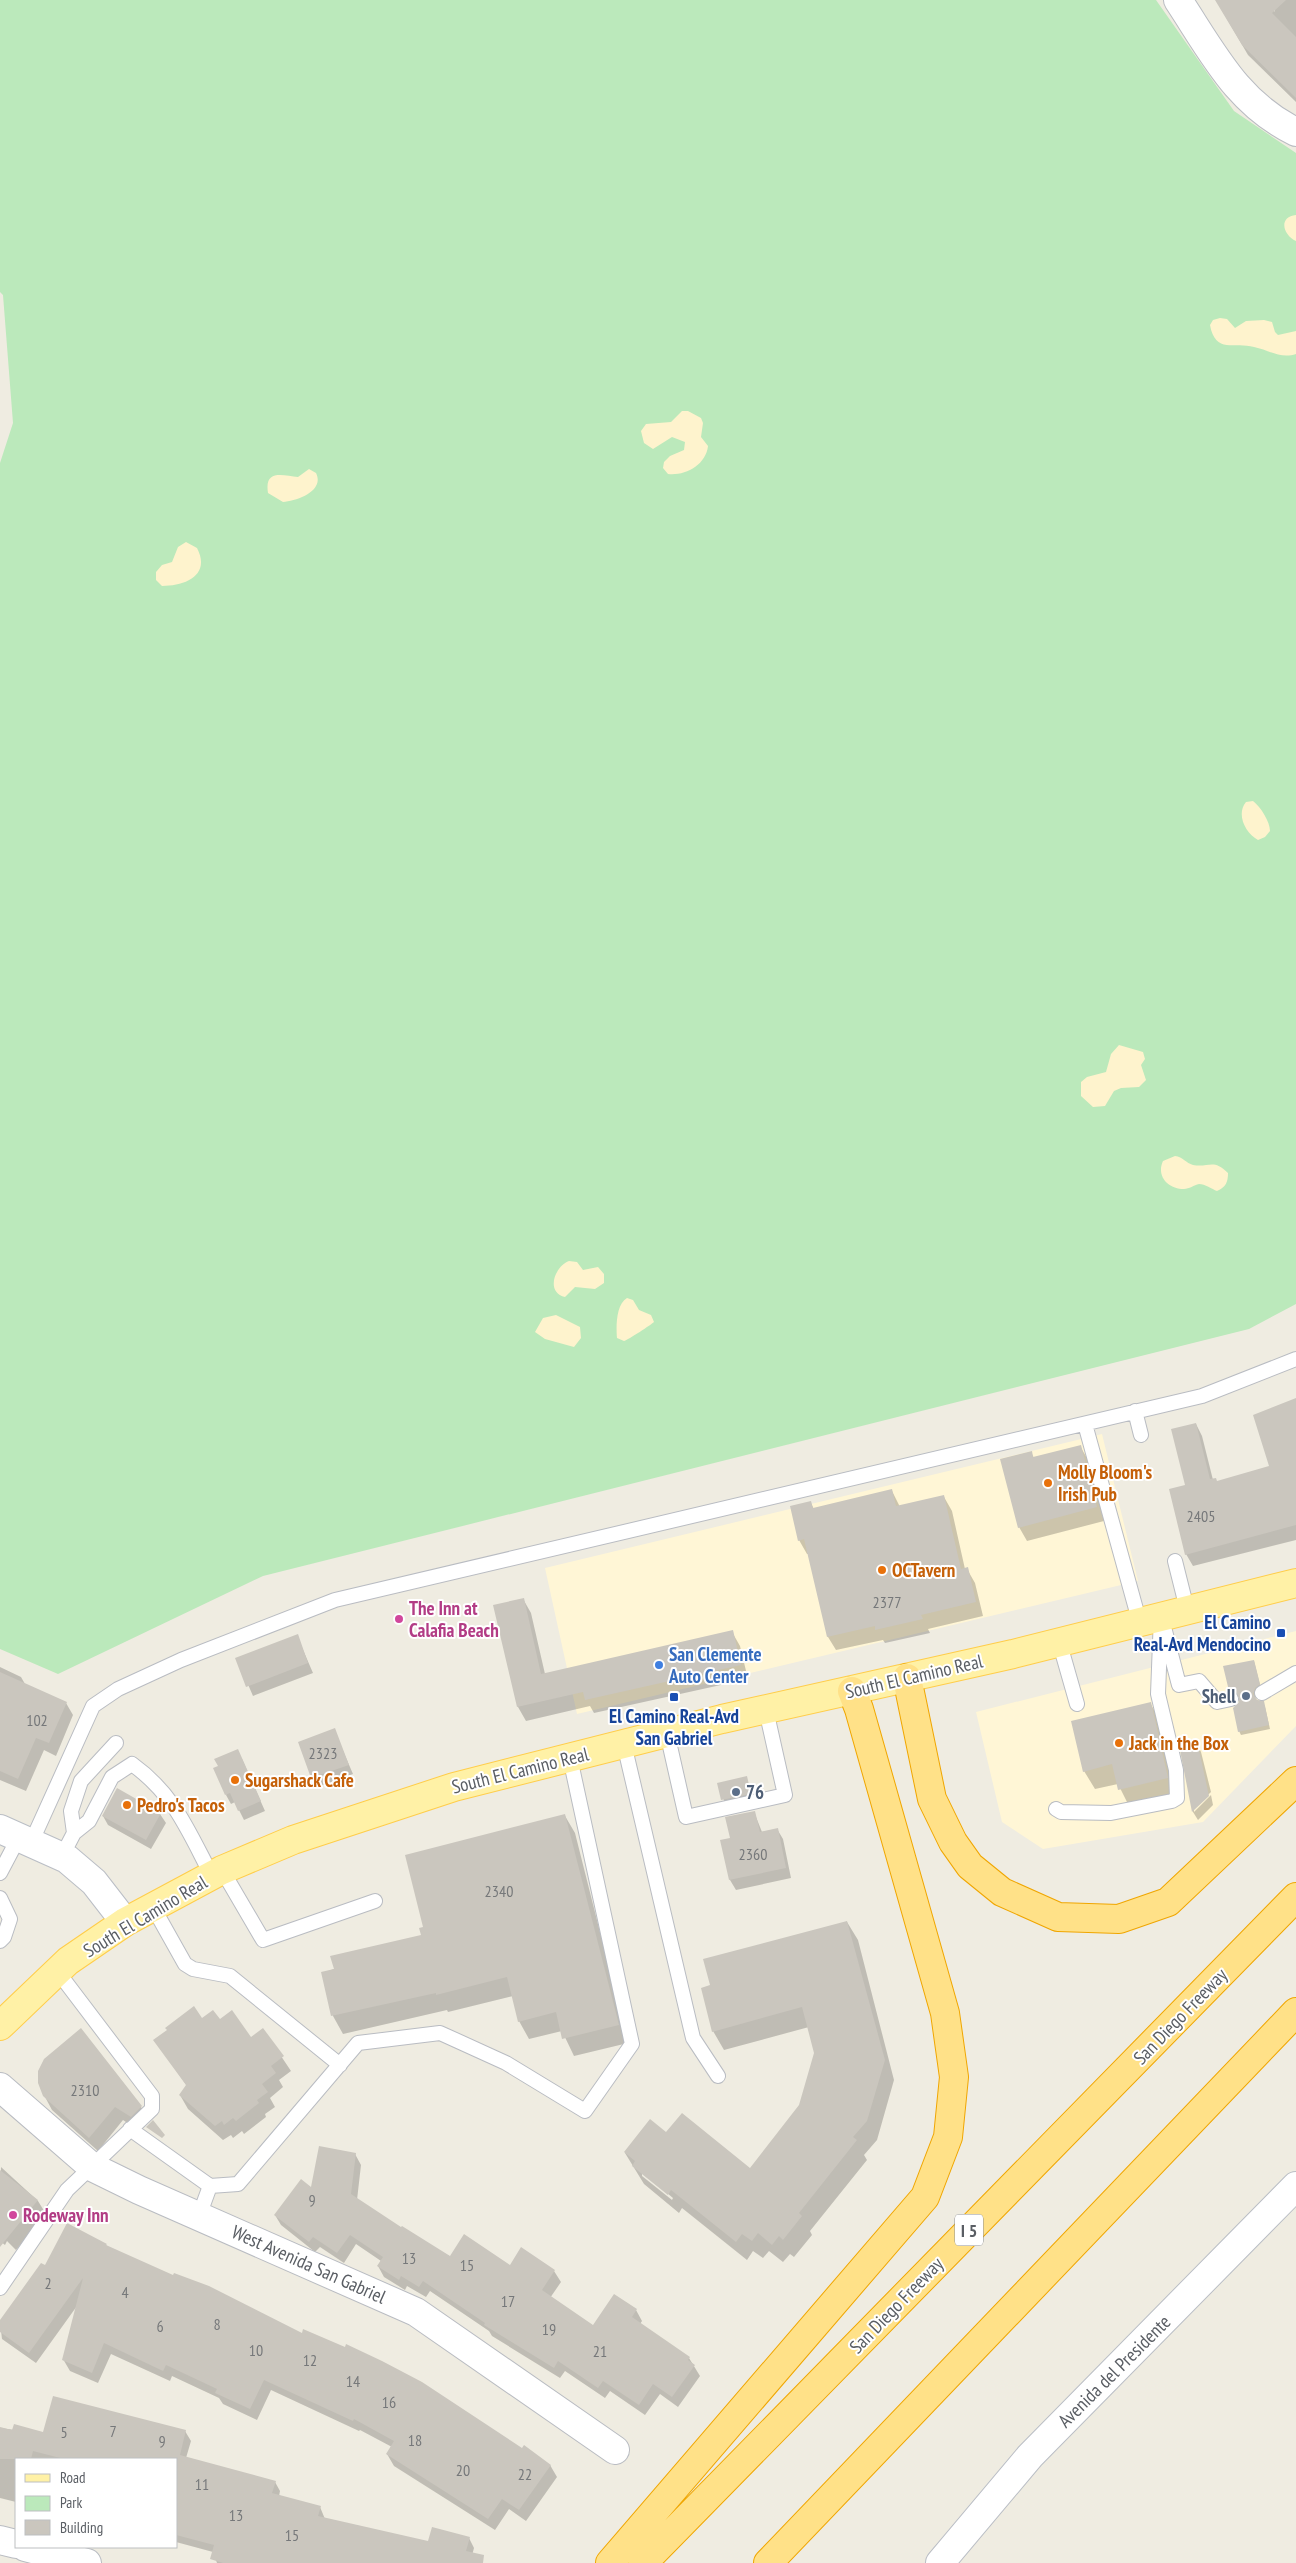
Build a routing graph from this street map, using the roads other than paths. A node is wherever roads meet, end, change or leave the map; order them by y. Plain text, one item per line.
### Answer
1 (1178, 0) edge
2 (1296, 132) edge
3 (1296, 1359) edge
4 (1135, 1412) junction
5 (1085, 1424) junction
6 (1141, 1434) dead end
7 (1175, 1561) dead end
8 (1296, 1582) edge
9 (1187, 1609) junction
10 (1150, 1618) junction
11 (1059, 1641) junction
12 (1296, 1673) edge
13 (907, 1678) junction
14 (852, 1691) junction
15 (1262, 1694) dead end
16 (1231, 1699) dead end
17 (1077, 1704) dead end
18 (766, 1710) junction
19 (667, 1733) junction
20 (116, 1744) dead end
21 (624, 1744) junction
22 (570, 1758) junction
23 (1296, 1781) edge
24 (1056, 1809) dead end
25 (17, 1836) edge
26 (68, 1845) junction
27 (0, 1873) edge
28 (217, 1873) junction
29 (1296, 1897) edge
30 (0, 1898) edge
31 (375, 1901) dead end
32 (153, 1907) junction
33 (125, 1922) junction
34 (0, 1941) edge
35 (58, 1972) junction
36 (1296, 2012) edge
37 (0, 2026) edge
38 (340, 2064) junction
39 (718, 2076) dead end
40 (0, 2087) edge
41 (130, 2130) junction
42 (92, 2166) junction
43 (210, 2186) junction
44 (1296, 2186) edge
45 (198, 2216) junction
46 (0, 2288) edge
47 (615, 2450) dead end
48 (0, 2540) edge
49 (15, 2544) edge
50 (29, 2548) edge
51 (87, 2563) edge
52 (610, 2563) edge
53 (643, 2563) edge
54 (768, 2563) edge
55 (940, 2563) edge

1 - 2 street
3 - 4 lane
4 - 5 lane
4 - 6 lane
5 - 10 lane
5 - 25 lane
7 - 9 lane
8 - 9 main road, South El Camino Real
9 - 10 main road, South El Camino Real
10 - 11 main road, South El Camino Real
10 - 16 lane
10 - 24 lane
11 - 13 main road, South El Camino Real
11 - 17 lane
12 - 15 lane
13 - 14 main road, South El Camino Real
13 - 23 highway
14 - 18 main road, South El Camino Real
14 - 52 highway
18 - 19 main road, South El Camino Real
18 - 19 lane
19 - 21 main road, South El Camino Real
20 - 26 lane
21 - 22 main road, South El Camino Real
21 - 39 lane
22 - 28 main road, South El Camino Real
22 - 38 lane
25 - 26 street
25 - 27 lane
26 - 28 lane
26 - 33 street
28 - 31 lane
28 - 32 main road, South El Camino Real
29 - 53 highway, San Diego Freeway / I 5
30 - 34 lane
32 - 33 main road, South El Camino Real
32 - 38 lane
33 - 35 main road, South El Camino Real
35 - 37 main road, South El Camino Real
35 - 41 lane
36 - 54 highway
38 - 43 lane
40 - 42 street, West Avenida San Gabriel
41 - 42 lane
41 - 43 lane
42 - 45 street, West Avenida San Gabriel
42 - 46 lane
43 - 45 lane
44 - 55 street, Avenida del Presidente
45 - 47 street, West Avenida San Gabriel
48 - 49 street
50 - 51 street

